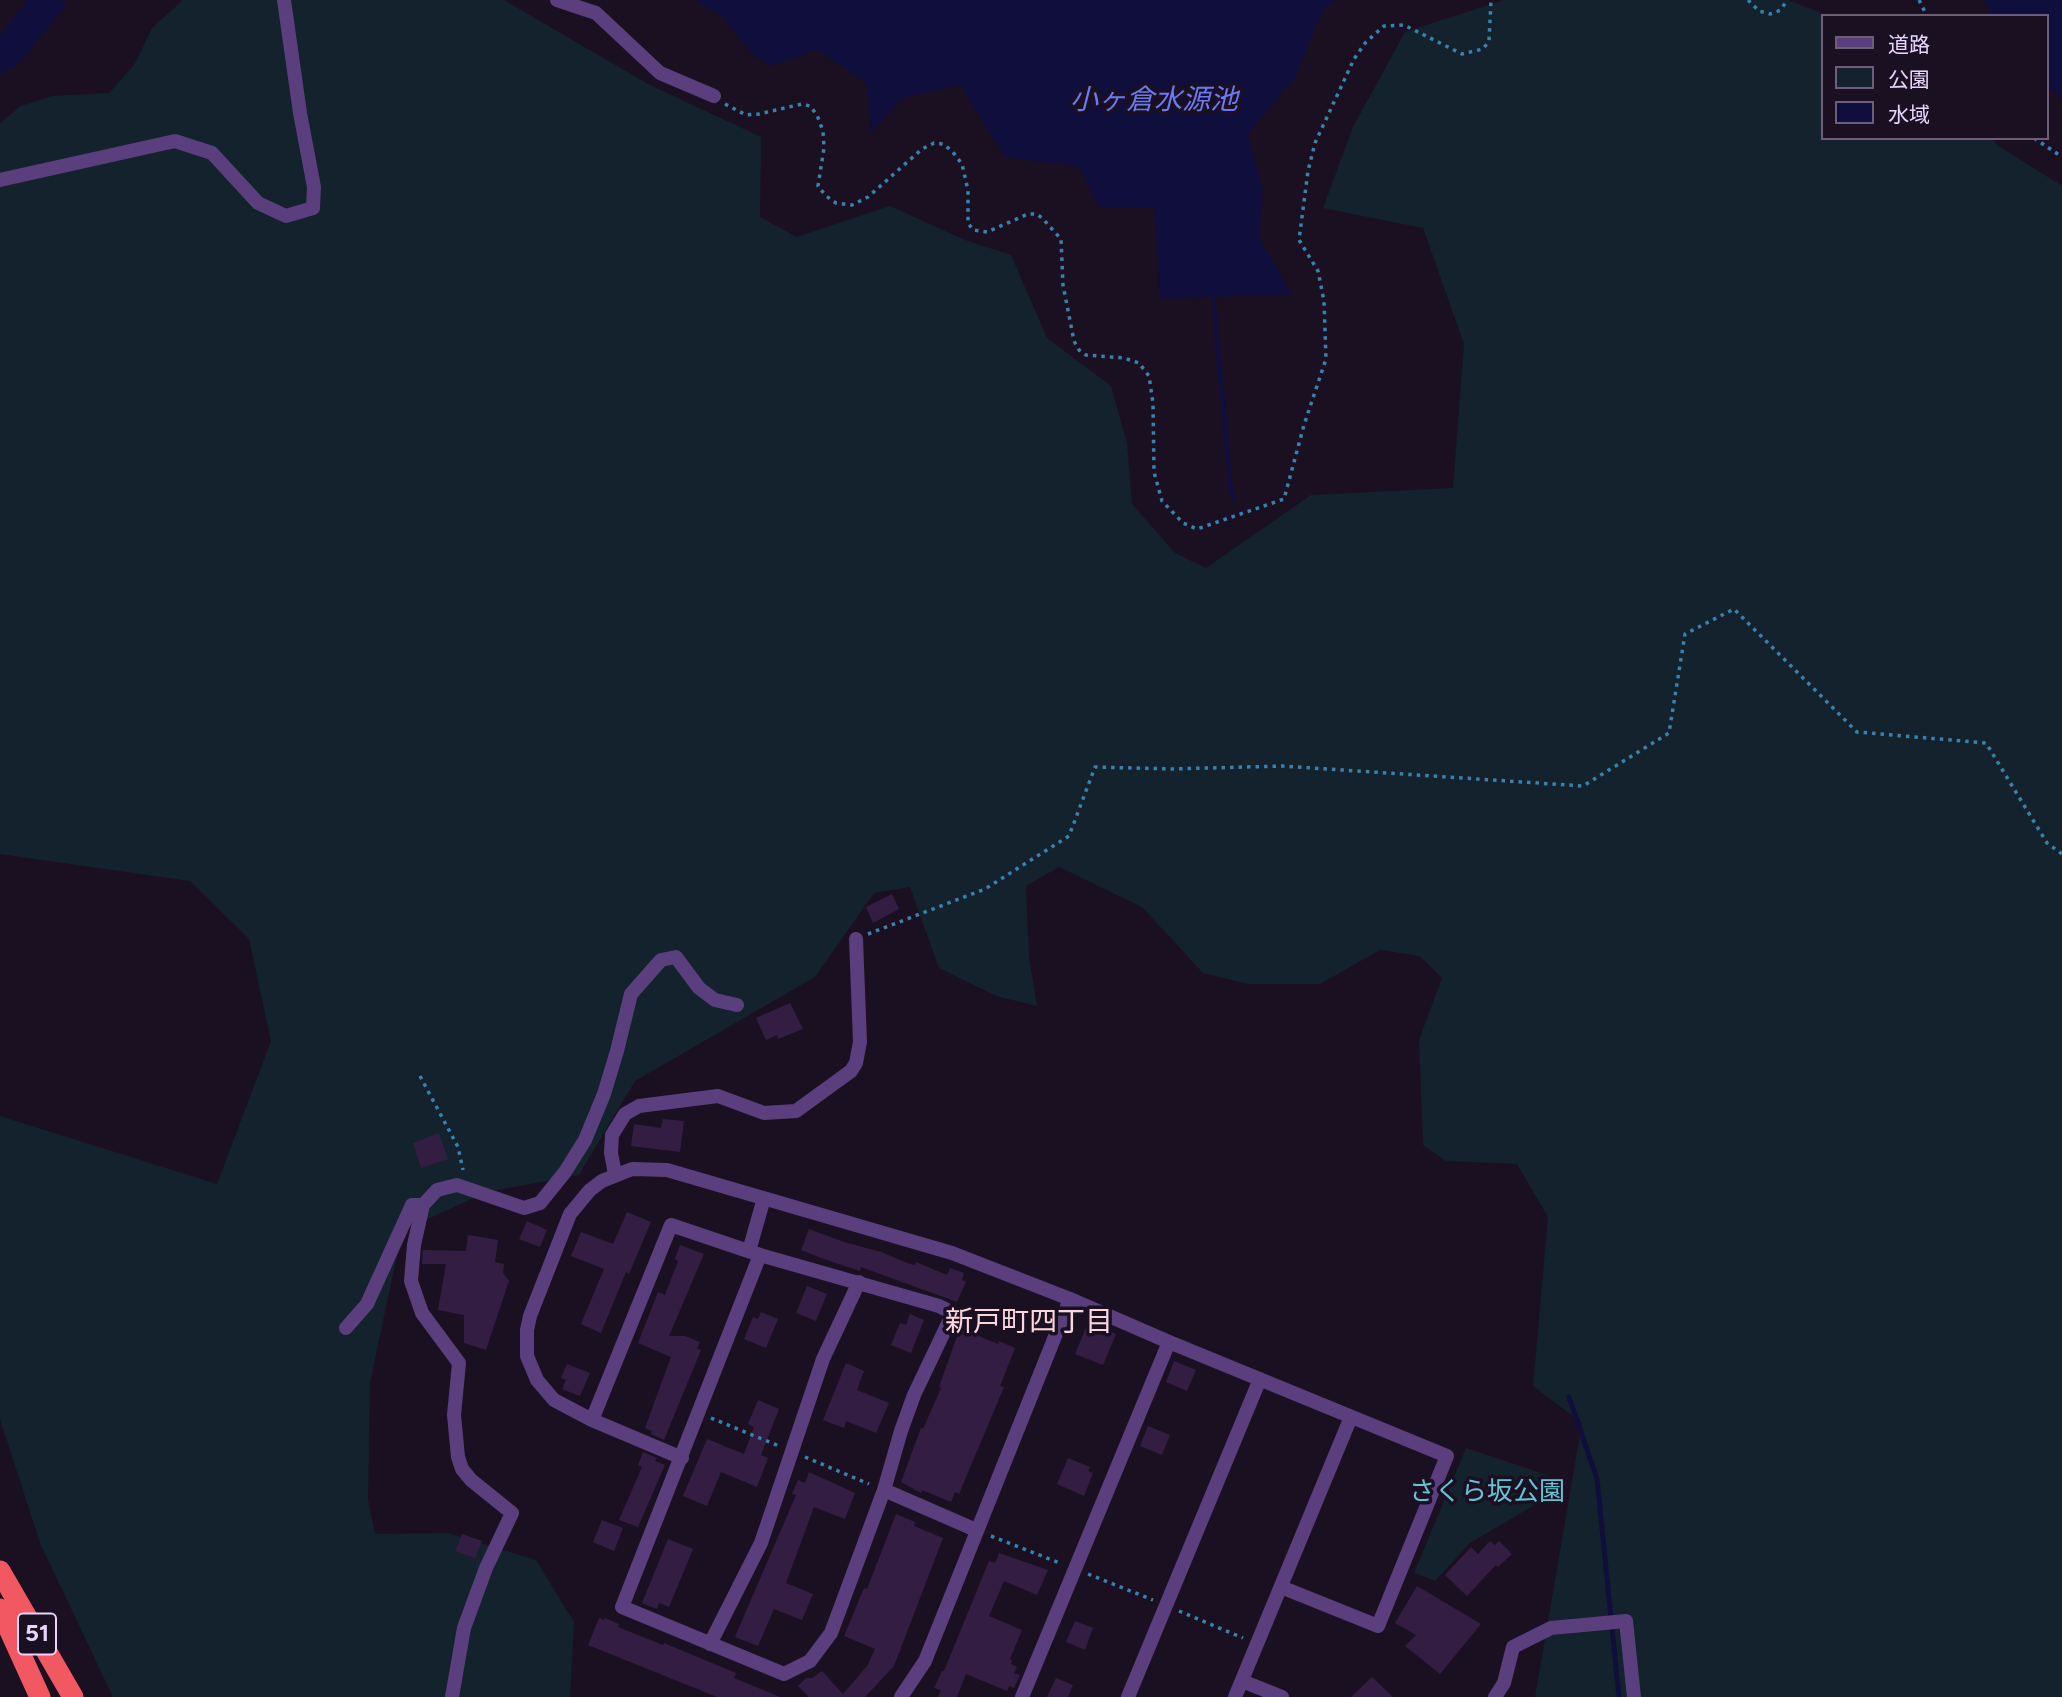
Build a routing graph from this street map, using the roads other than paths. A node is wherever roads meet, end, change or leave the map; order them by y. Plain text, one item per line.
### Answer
1 (284, 0) edge
2 (557, 0) edge
3 (714, 96) road end
4 (0, 180) edge
5 (856, 939) road end
6 (737, 1005) dead end
7 (615, 1174) junction
8 (764, 1198) junction
9 (423, 1205) junction
10 (755, 1253) junction
11 (859, 1282) junction
12 (1070, 1298) junction
13 (346, 1328) dead end
14 (1169, 1342) junction
15 (1260, 1379) junction
16 (1351, 1417) junction
17 (592, 1420) junction
18 (682, 1458) junction
19 (884, 1490) junction
20 (976, 1530) junction
21 (0, 1572) edge
22 (1280, 1587) junction
23 (0, 1609) edge
24 (710, 1644) junction
25 (1242, 1681) junction
26 (40, 1697) edge
27 (62, 1697) edge
28 (73, 1697) edge
29 (452, 1697) edge
30 (901, 1697) edge
31 (1022, 1697) edge
32 (1128, 1697) edge
33 (1235, 1697) edge
34 (1282, 1697) edge
35 (1495, 1697) edge
36 (1634, 1697) edge

1 - 4 street
2 - 3 street
5 - 7 street
6 - 9 street
7 - 8 street
7 - 17 street
8 - 10 street
8 - 12 street
9 - 13 street
9 - 29 street
10 - 11 street
10 - 17 street
10 - 18 street
11 - 19 street
11 - 24 street
12 - 14 street
12 - 20 street
14 - 15 street
14 - 31 street
15 - 16 street
15 - 32 street
16 - 22 street
16 - 22 street
17 - 18 street
18 - 24 street
19 - 20 street
19 - 24 street
20 - 30 street
21 - 27 highway, 51
21 - 28 highway, 51
22 - 25 street
23 - 26 highway, 51
25 - 33 street
25 - 34 street
35 - 36 street

